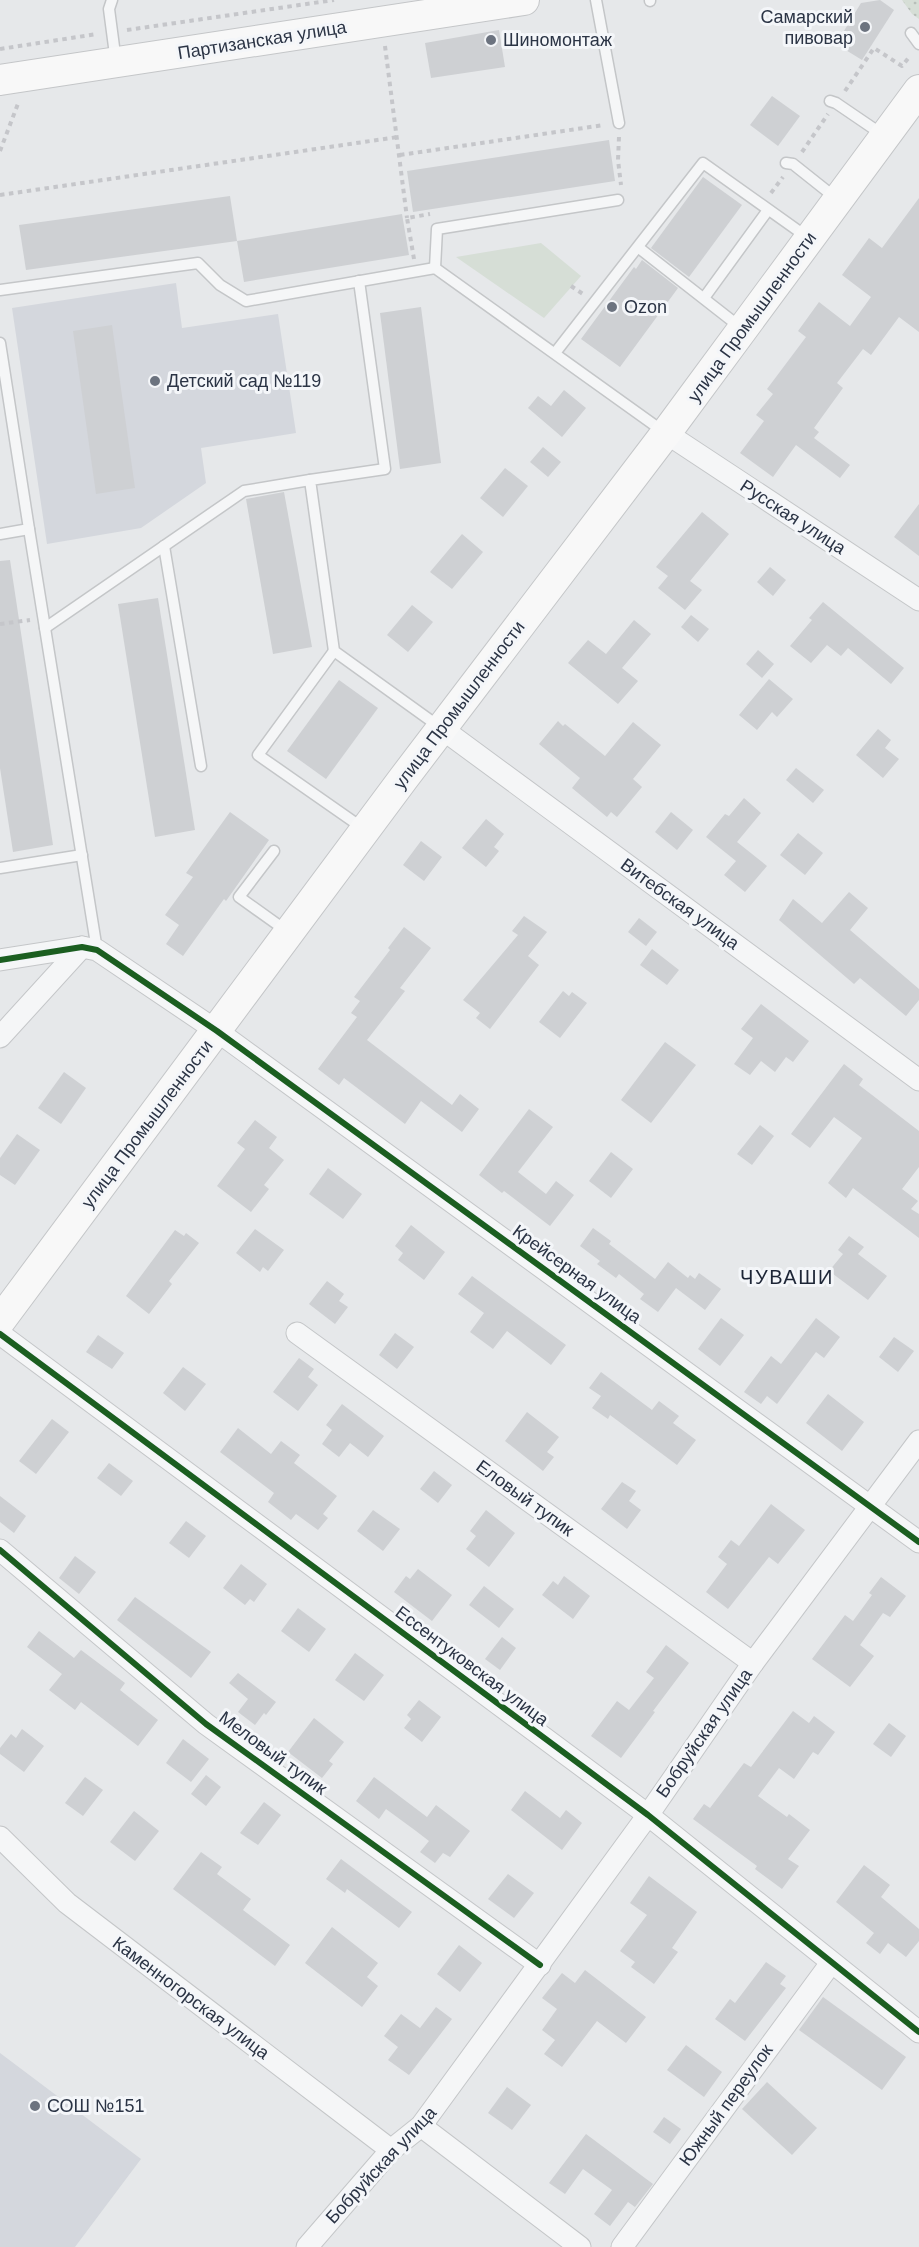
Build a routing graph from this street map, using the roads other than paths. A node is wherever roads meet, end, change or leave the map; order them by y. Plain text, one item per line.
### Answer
1 (112, 0) edge
2 (524, 0) edge
3 (596, 0) edge
4 (441, 6) edge
5 (911, 33) dead end
6 (919, 44) edge
7 (116, 62) junction
8 (0, 80) edge
9 (919, 90) edge
10 (830, 102) dead end
11 (619, 123) road end
12 (884, 136) junction
13 (786, 163) dead end
14 (837, 199) junction
15 (618, 200) dead end
16 (768, 210) junction
17 (810, 239) junction
18 (639, 248) junction
19 (435, 268) junction
20 (359, 281) junction
21 (0, 290) edge
22 (704, 298) junction
23 (743, 329) junction
24 (0, 343) edge
25 (555, 353) junction
26 (666, 433) junction
27 (310, 480) junction
28 (28, 530) junction
29 (0, 534) edge
30 (164, 546) junction
31 (919, 600) edge
32 (44, 623) junction
33 (334, 651) junction
34 (441, 728) junction
35 (201, 766) dead end
36 (365, 830) junction
37 (274, 851) dead end
38 (82, 855) junction
39 (0, 868) edge
40 (288, 932) junction
41 (89, 948) junction
42 (0, 960) edge
43 (217, 1031) junction
44 (0, 1037) edge
45 (919, 1080) edge
46 (0, 1321) edge
47 (297, 1333) dead end
48 (0, 1334) edge
49 (919, 1441) edge
50 (870, 1504) junction
51 (919, 1542) edge
52 (0, 1550) edge
53 (753, 1663) junction
54 (648, 1815) junction
55 (0, 1837) edge
56 (831, 1963) junction
57 (540, 1965) junction
58 (919, 2032) edge
59 (421, 2126) junction
60 (391, 2150) junction
61 (307, 2247) edge
62 (580, 2247) edge
63 (621, 2247) edge

1 - 7 lane
2 - 4 main road, Партизанская улица
3 - 11 lane
4 - 7 main road, Партизанская улица
5 - 6 lane
7 - 8 main road, Партизанская улица
9 - 12 main road, улица Промышленности
10 - 12 lane
12 - 14 main road, улица Промышленности
13 - 14 lane
14 - 17 main road, улица Промышленности
15 - 19 lane
16 - 17 lane
16 - 18 lane
16 - 22 lane
17 - 23 main road, улица Промышленности
18 - 22 lane
18 - 25 lane
19 - 20 lane
19 - 25 lane
20 - 21 lane
20 - 27 lane
22 - 23 lane
23 - 26 main road, улица Промышленности
24 - 28 lane
25 - 26 lane
26 - 31 street, Русская улица
26 - 34 main road, улица Промышленности
27 - 30 lane
27 - 33 lane
28 - 29 lane
28 - 32 lane
30 - 32 lane
30 - 35 lane
32 - 38 lane
33 - 34 lane
33 - 36 lane
34 - 36 main road, улица Промышленности
34 - 45 street, Витебская улица
36 - 40 main road, улица Промышленности
37 - 40 lane
38 - 39 lane
38 - 41 lane
40 - 43 main road, улица Промышленности
41 - 42 street
41 - 43 street, Крейсерная улица
41 - 44 street
43 - 46 main road, улица Промышленности
43 - 50 street, Крейсерная улица
47 - 53 street, Еловый тупик
48 - 54 street, Ессентуковская улица
49 - 50 street, Бобруйская улица
50 - 51 street, Крейсерная улица
50 - 53 street, Бобруйская улица
52 - 57 street, Меловый тупик
53 - 54 street, Бобруйская улица
54 - 56 street, Ессентуковская улица
54 - 57 street, Бобруйская улица
55 - 60 street, Каменногорская улица
56 - 58 street, Ессентуковская улица
56 - 63 street, Южный переулок
57 - 59 street, Бобруйская улица
59 - 60 street, Бобруйская улица
59 - 62 street
60 - 61 street, Бобруйская улица

